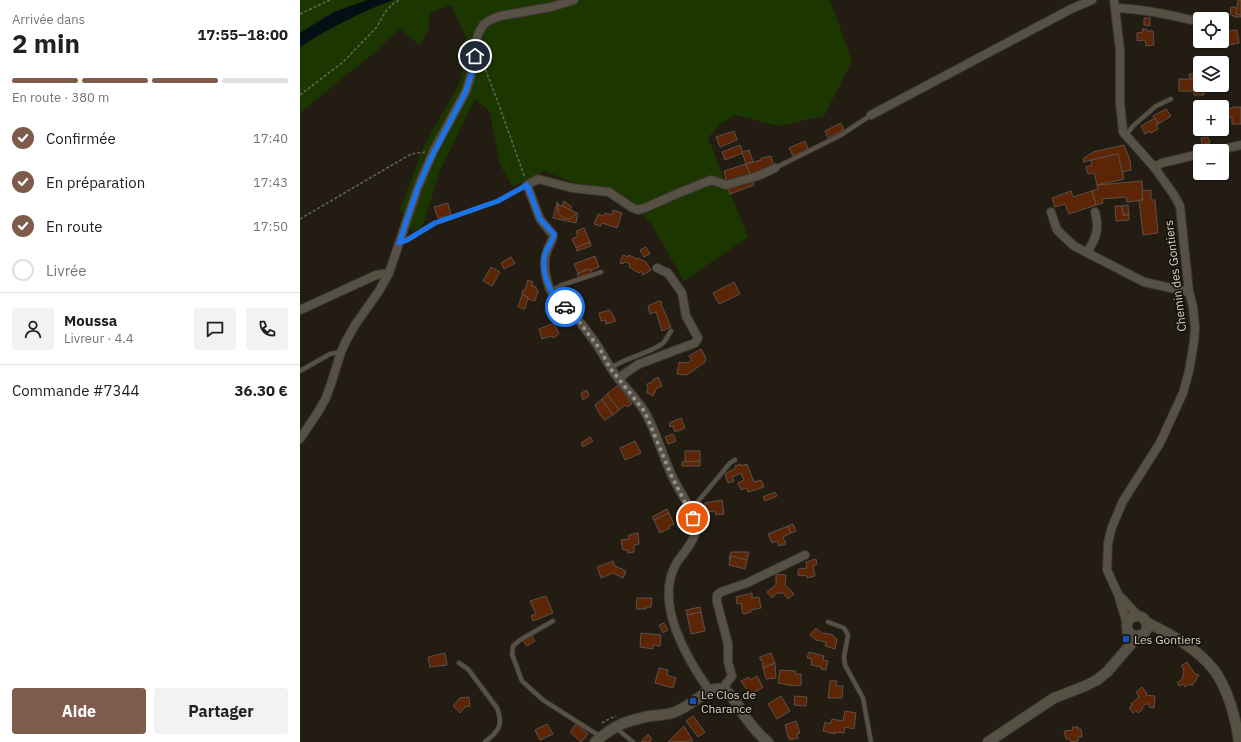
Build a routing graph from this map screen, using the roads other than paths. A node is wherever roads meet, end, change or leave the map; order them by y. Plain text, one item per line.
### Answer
1 (574, 0) edge
2 (1092, 0) edge
3 (1115, 4) edge
4 (1193, 20) edge
5 (1171, 99) dead end
6 (871, 115) joint
7 (1126, 135) junction
8 (1241, 145) edge
9 (1229, 148) edge
10 (1193, 156) edge
11 (1154, 167) junction
12 (774, 168) joint
13 (527, 185) junction
14 (1051, 212) dead end
15 (1095, 212) dead end
16 (399, 243) junction
17 (1087, 253) junction
18 (657, 268) dead end
19 (601, 272) dead end
20 (389, 273) junction
21 (551, 291) junction
22 (1189, 292) junction
23 (300, 310) edge
24 (671, 332) dead end
25 (341, 352) junction
26 (610, 368) junction
27 (300, 371) edge
28 (619, 380) junction
29 (300, 439) edge
30 (735, 460) dead end
31 (690, 511) junction
32 (805, 555) dead end
33 (1118, 594) junction
34 (553, 621) dead end
35 (828, 622) dead end
36 (1127, 626) junction
37 (1142, 626) junction
38 (1126, 639) joint
39 (1121, 656) junction
40 (459, 663) dead end
41 (722, 689) junction
42 (709, 690) junction
43 (614, 727) junction
44 (598, 739) edge
45 (485, 742) edge
46 (633, 742) edge
47 (768, 742) edge
48 (871, 742) edge
49 (988, 742) edge
50 (1239, 742) edge

1 - 16 street
2 - 6 street
3 - 4 street
3 - 7 street, Chemin des Gontiers
5 - 7 lane
6 - 12 lane
7 - 11 street, Chemin des Gontiers
8 - 9 street
10 - 11 street
11 - 22 street, Chemin des Gontiers
12 - 13 street
13 - 16 lane
13 - 21 street
14 - 17 street
15 - 17 street
16 - 20 street
17 - 22 street
18 - 28 street
19 - 21 lane
20 - 23 street
20 - 25 street
21 - 26 street
22 - 33 street, Chemin des Gontiers
24 - 26 lane
25 - 27 lane
25 - 29 street
26 - 28 street
28 - 31 street
30 - 31 lane
31 - 42 street
32 - 41 street
33 - 36 street, Chemin des Gontiers
33 - 37 street, Chemin des Gontiers
34 - 44 lane
35 - 48 lane
36 - 37 street
36 - 37 street
36 - 38 street
37 - 39 street
37 - 50 street
38 - 39 street
39 - 49 street
40 - 45 lane
41 - 42 street
41 - 47 street
42 - 43 street
43 - 44 street
43 - 46 lane

